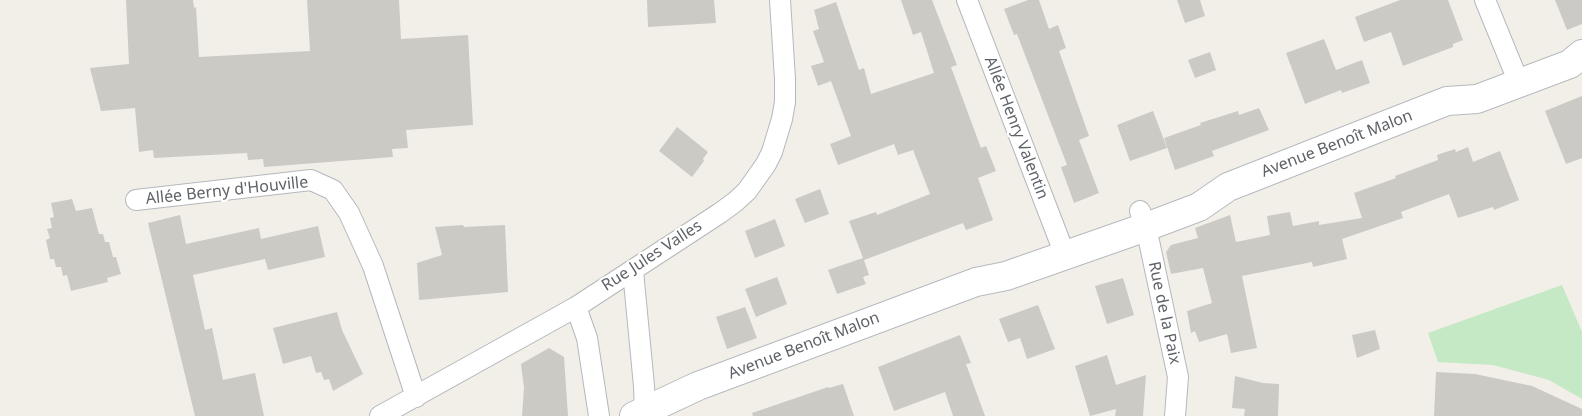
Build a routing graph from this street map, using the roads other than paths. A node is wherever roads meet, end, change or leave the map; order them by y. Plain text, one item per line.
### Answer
1 (780, 0) edge
2 (967, 0) edge
3 (1485, 0) edge
4 (1582, 46) edge
5 (1582, 54) edge
6 (1516, 75) junction
7 (136, 200) dead end
8 (1143, 219) junction
9 (1062, 248) junction
10 (633, 271) junction
11 (576, 307) junction
12 (416, 396) junction
13 (641, 414) edge
14 (380, 416) edge
15 (599, 416) edge
16 (1175, 416) edge

1 - 10 street, Rue Jules Valles
2 - 9 street, Allée Henry Valentin
3 - 6 street
4 - 6 main road, Avenue Benoît Malon
5 - 6 main road, Avenue Benoît Malon
6 - 8 main road, Avenue Benoît Malon
7 - 12 street, Allée Berny d'Houville
8 - 9 main road, Avenue Benoît Malon
8 - 16 street, Rue de la Paix
9 - 13 main road, Avenue Benoît Malon
10 - 11 street, Rue Jules Valles
10 - 13 street
11 - 12 street, Rue Jules Valles
11 - 15 street
12 - 14 street, Rue Jules Valles

